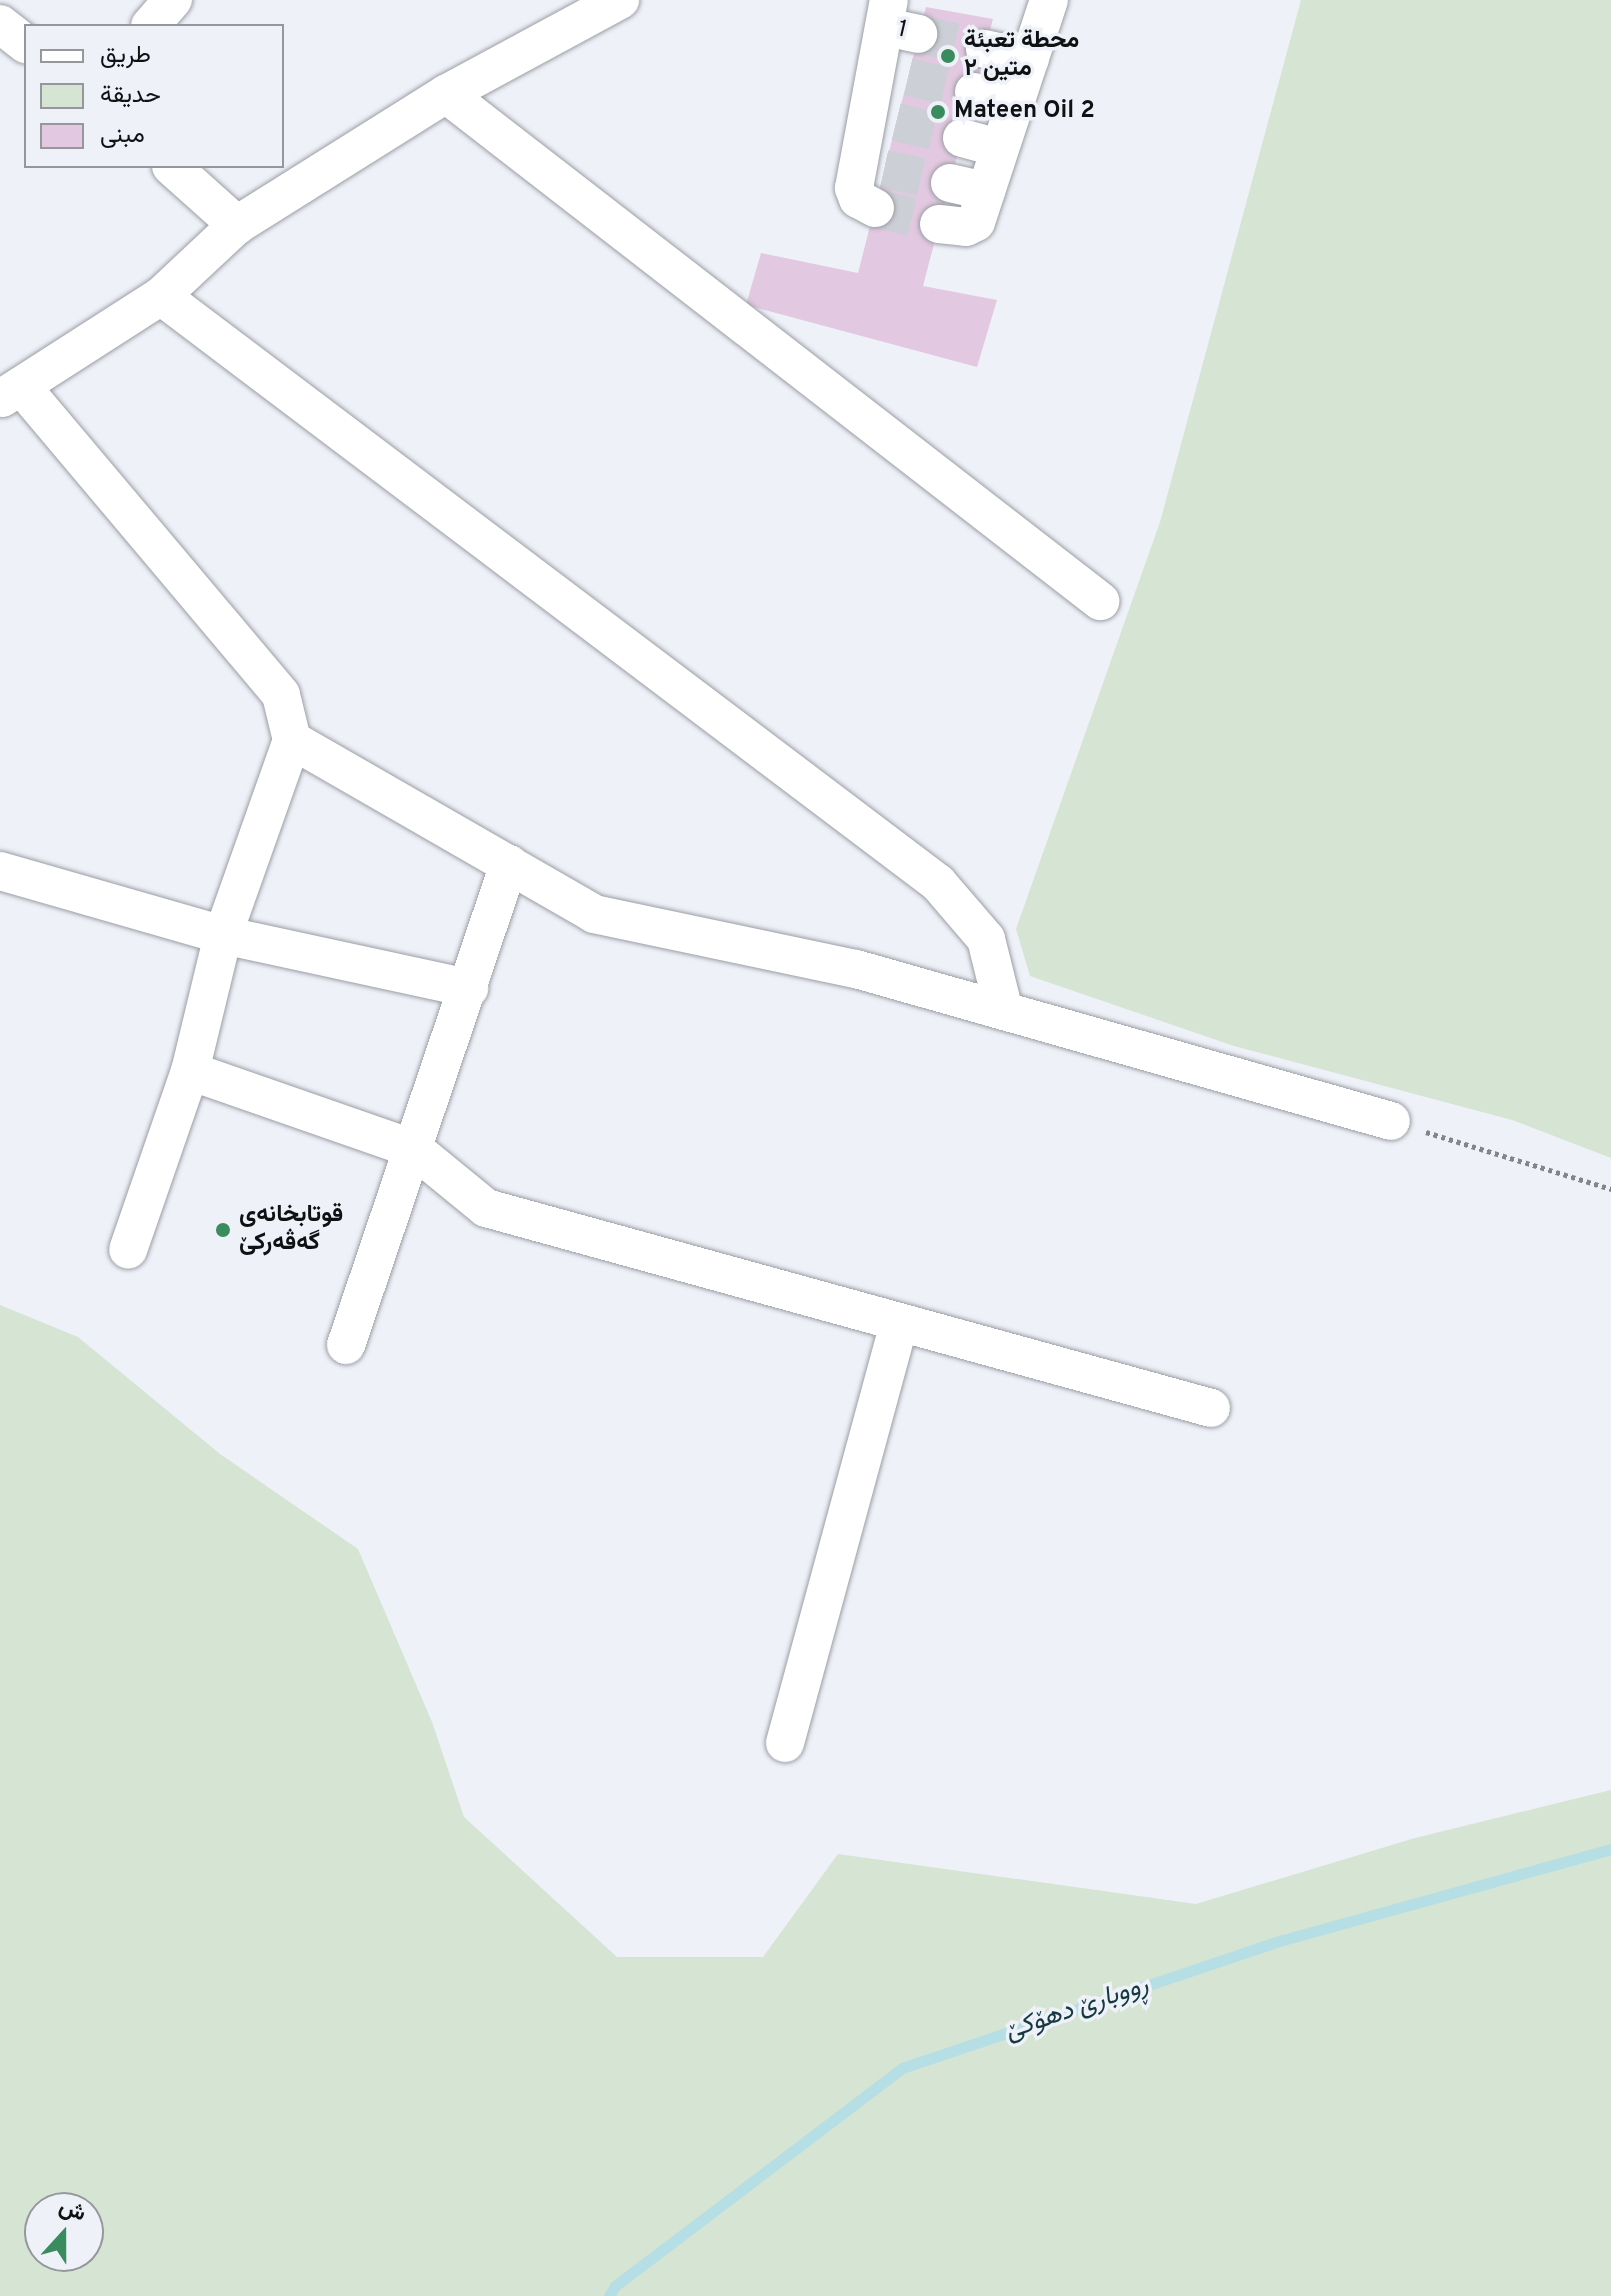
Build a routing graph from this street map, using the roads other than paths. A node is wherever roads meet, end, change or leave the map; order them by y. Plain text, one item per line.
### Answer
1 (173, 0) edge
2 (620, 0) edge
3 (1049, 0) edge
4 (898, 20) edge
5 (0, 24) edge
6 (152, 24) edge
7 (24, 42) edge
8 (985, 49) tunnel mouth
9 (1030, 59) junction
10 (974, 92) tunnel mouth
11 (446, 94) junction
12 (1016, 102) junction
13 (962, 138) tunnel mouth
14 (1000, 148) junction
15 (173, 168) edge
16 (875, 208) dead end
17 (939, 224) tunnel mouth
18 (237, 225) junction
19 (161, 296) junction
20 (11, 394) edge
21 (1100, 601) dead end
22 (292, 740) junction
23 (509, 864) junction
24 (0, 871) edge
25 (223, 935) junction
26 (469, 988) junction
27 (1004, 1011) junction
28 (190, 1071) junction
29 (1391, 1121) road end
30 (414, 1149) junction
31 (128, 1250) dead end
32 (899, 1322) junction
33 (346, 1345) dead end
34 (1211, 1408) dead end
35 (785, 1743) dead end

1 - 6 street
2 - 11 street
3 - 9 street
4 - 16 street
5 - 7 street
8 - 9 street
9 - 12 street
10 - 12 street
11 - 18 street
11 - 21 street
12 - 14 street
13 - 14 street
14 - 17 street
15 - 18 street
18 - 19 street
19 - 20 street
19 - 27 street
20 - 22 street
22 - 23 street
22 - 25 street
23 - 26 street
23 - 27 street
24 - 25 street
25 - 26 street
25 - 28 street
26 - 30 street
27 - 29 street
28 - 30 street
28 - 31 street
30 - 32 street
30 - 33 street
32 - 34 street
32 - 35 street

